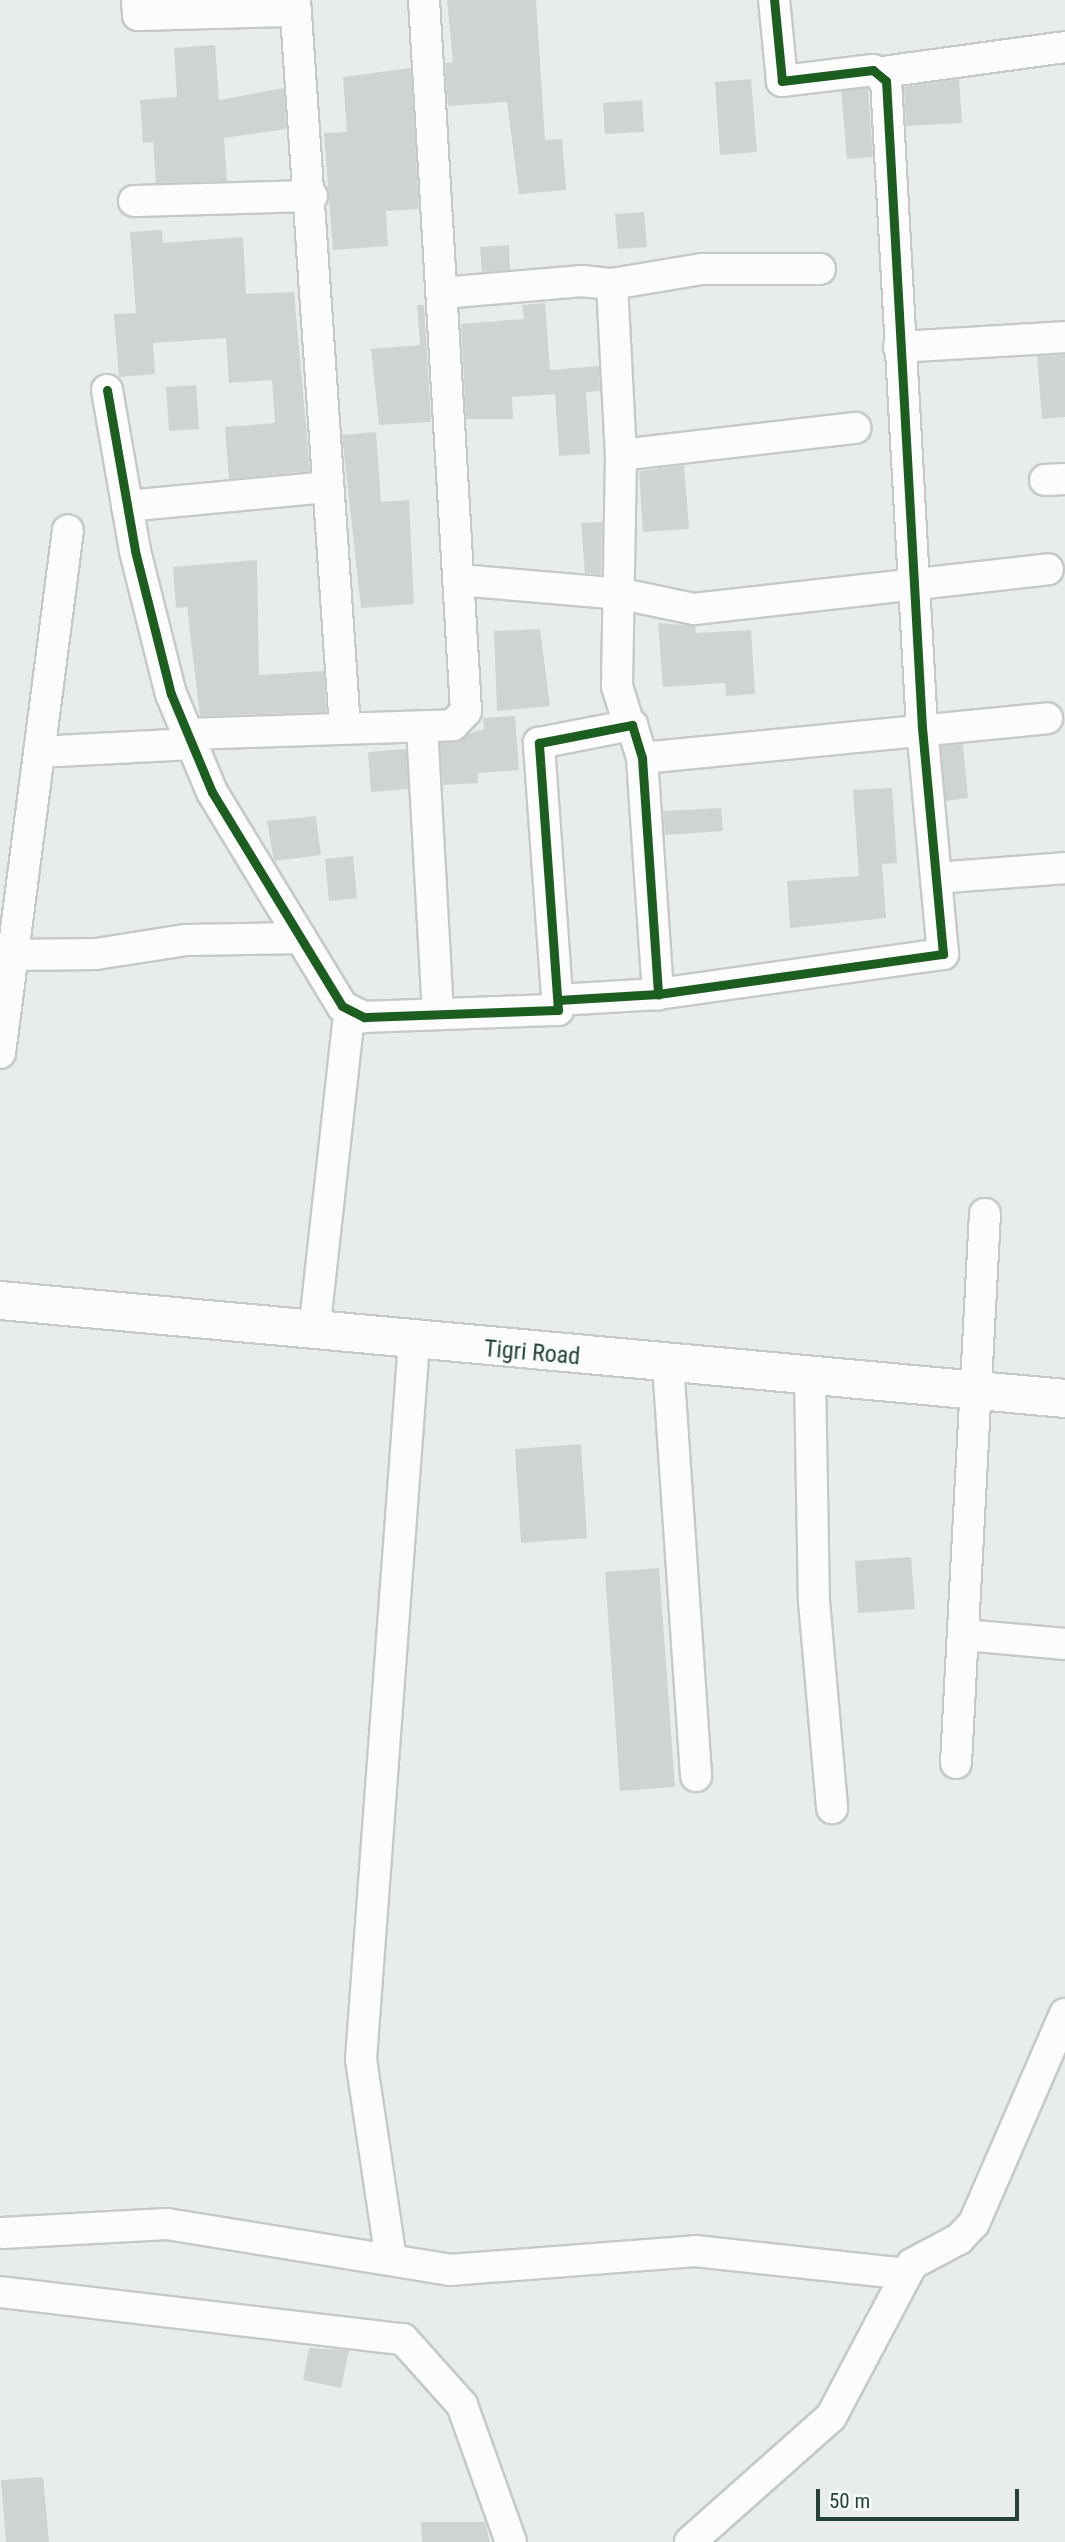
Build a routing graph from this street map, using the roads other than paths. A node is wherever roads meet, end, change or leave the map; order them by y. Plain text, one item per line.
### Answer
1 (137, 0) edge
2 (424, 0) edge
3 (774, 0) edge
4 (296, 5) edge
5 (1065, 47) edge
6 (883, 72) junction
7 (312, 195) junction
8 (134, 201) dead end
9 (820, 269) dead end
10 (612, 284) junction
11 (442, 293) junction
12 (1065, 337) edge
13 (899, 347) junction
14 (107, 390) dead end
15 (855, 428) dead end
16 (621, 455) junction
17 (327, 487) junction
18 (127, 506) junction
19 (68, 530) dead end
20 (1048, 569) dead end
21 (459, 580) junction
22 (912, 583) junction
23 (622, 594) junction
24 (1046, 718) dead end
25 (629, 725) junction
26 (422, 727) junction
27 (922, 727) junction
28 (345, 728) junction
29 (189, 739) junction
30 (39, 752) junction
31 (642, 758) junction
32 (1065, 868) edge
33 (936, 878) junction
34 (301, 938) junction
35 (13, 955) junction
36 (658, 994) junction
37 (558, 1000) junction
38 (438, 1011) junction
39 (349, 1014) junction
40 (0, 1053) edge
41 (985, 1214) dead end
42 (0, 1300) edge
43 (314, 1332) junction
44 (414, 1342) junction
45 (668, 1364) junction
46 (810, 1376) junction
47 (980, 1391) junction
48 (1065, 1398) edge
49 (964, 1635) junction
50 (1065, 1644) edge
51 (956, 1763) dead end
52 (696, 1776) dead end
53 (832, 1808) dead end
54 (1065, 2014) edge
55 (2, 2233) dead end
56 (391, 2260) junction
57 (906, 2274) junction
58 (0, 2292) edge
59 (511, 2542) edge
60 (690, 2542) edge

1 - 4 street
2 - 11 street
3 - 6 street
4 - 7 street
5 - 6 street
6 - 13 street
7 - 8 street
7 - 17 street
9 - 10 street
10 - 11 street
10 - 16 street
11 - 21 street
12 - 13 street
13 - 22 street
14 - 18 street
15 - 16 street
16 - 23 street
17 - 18 street
17 - 28 street
18 - 29 street
19 - 30 street
20 - 22 street
21 - 23 street
21 - 26 street
22 - 23 street
22 - 27 street
23 - 25 street
24 - 27 street
25 - 31 street
25 - 37 street
26 - 28 street
26 - 38 street
27 - 31 street
27 - 33 street
28 - 29 street
29 - 30 street
29 - 34 street
30 - 35 street
31 - 36 street
32 - 33 street
33 - 36 street
34 - 35 street
34 - 39 street
35 - 40 street
36 - 37 street
37 - 38 street
38 - 39 street
39 - 43 street
41 - 47 street
42 - 43 street, Tigri Road
43 - 44 street, Tigri Road
44 - 45 street, Tigri Road
44 - 56 street
45 - 46 street, Tigri Road
45 - 52 street
46 - 47 street, Tigri Road
46 - 53 street
47 - 48 street, Tigri Road
47 - 49 street
49 - 50 street
49 - 51 street
54 - 57 street
55 - 56 street
56 - 57 street
57 - 60 street
58 - 59 street

